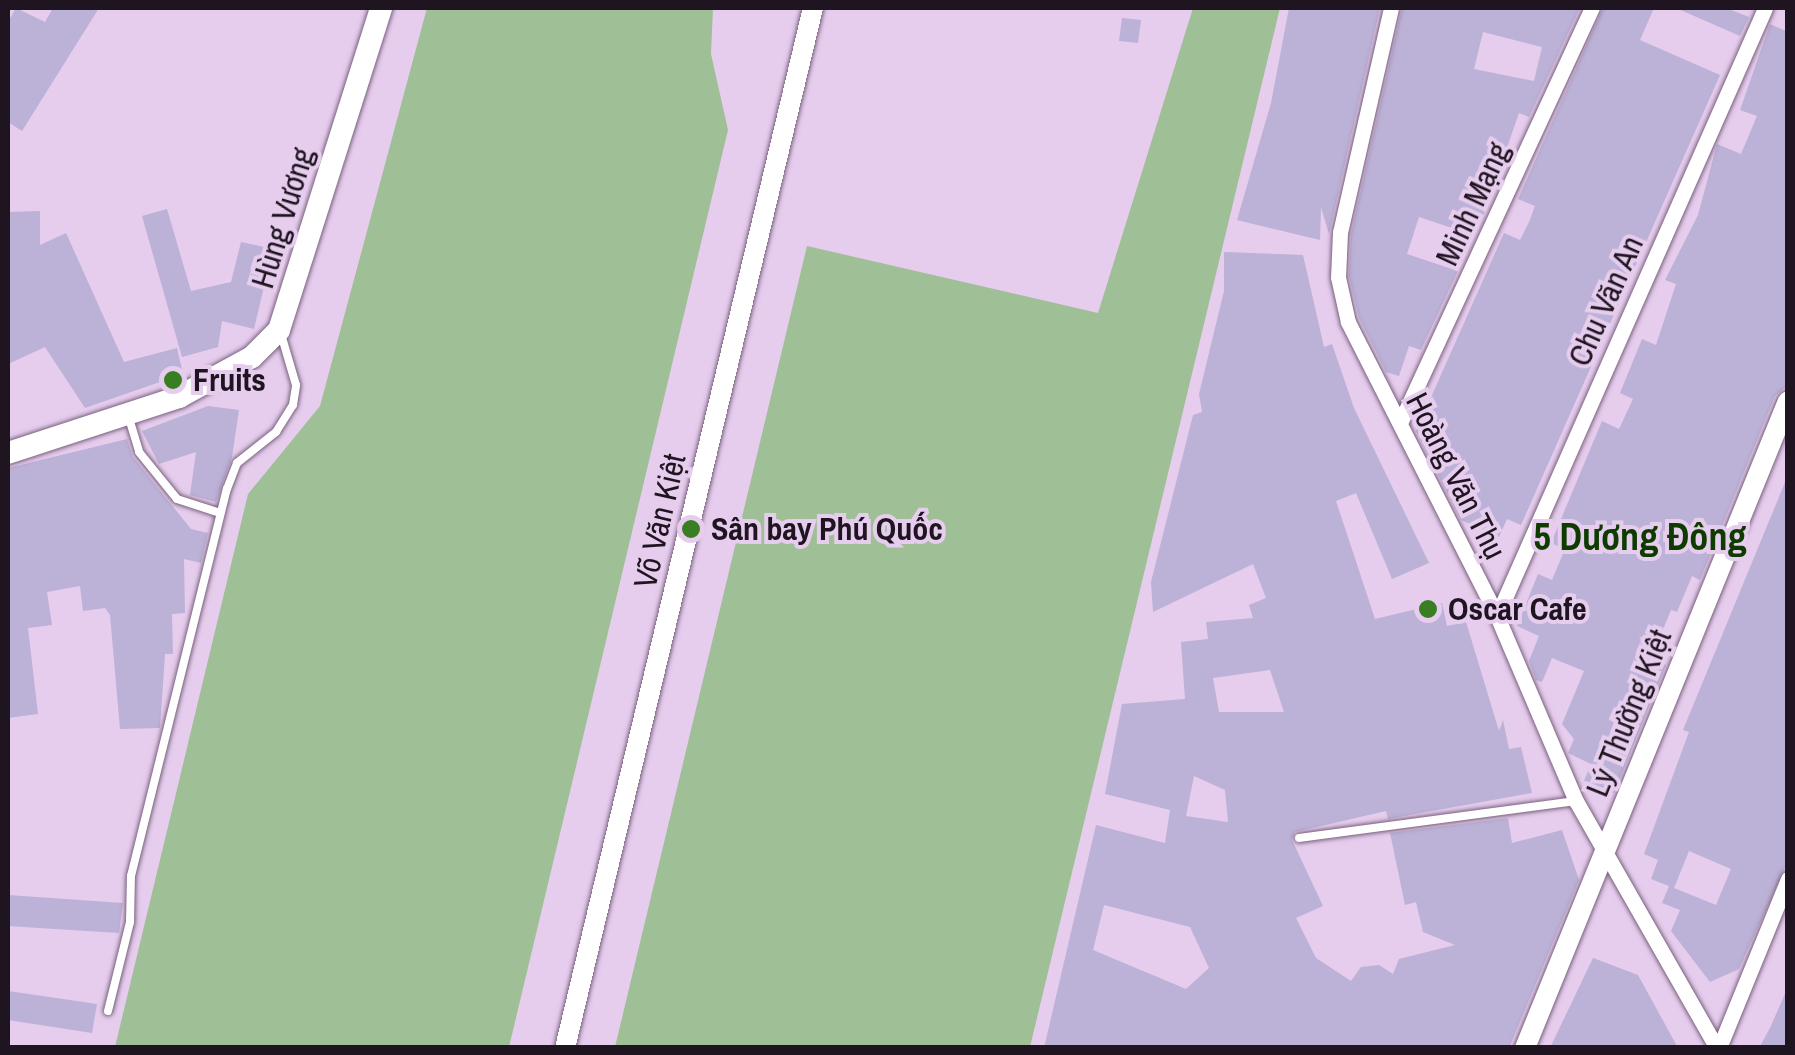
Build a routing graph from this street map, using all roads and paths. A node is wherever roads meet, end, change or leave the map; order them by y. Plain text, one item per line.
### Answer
1 (381, 8) edge
2 (813, 8) edge
3 (1391, 8) edge
4 (1592, 8) edge
5 (1765, 8) edge
6 (280, 330) junction
7 (1788, 401) edge
8 (128, 414) junction
9 (1400, 423) junction
10 (8, 453) edge
11 (220, 513) junction
12 (1497, 616) junction
13 (1576, 800) junction
14 (1299, 838) dead end
15 (1605, 852) junction
16 (1788, 879) edge
17 (108, 1011) dead end
18 (565, 1048) edge
19 (1526, 1048) edge
20 (1718, 1048) edge

1 - 6 main road, Hùng Vương
2 - 18 street, Võ Văn Kiệt
3 - 9 street, Hoàng Văn Thụ
4 - 9 street, Minh Mạng
5 - 12 street, Chu Văn An
6 - 8 main road, Hùng Vương
6 - 11 lane
7 - 15 street, Lý Thường Kiệt
8 - 10 main road, Hùng Vương
8 - 11 lane
9 - 12 street, Hoàng Văn Thụ
11 - 17 lane
12 - 13 street, Hoàng Văn Thụ
13 - 14 lane
13 - 15 street, Hoàng Văn Thụ
15 - 19 street, Lý Thường Kiệt
15 - 20 street, Hoàng Văn Thụ
16 - 20 street

